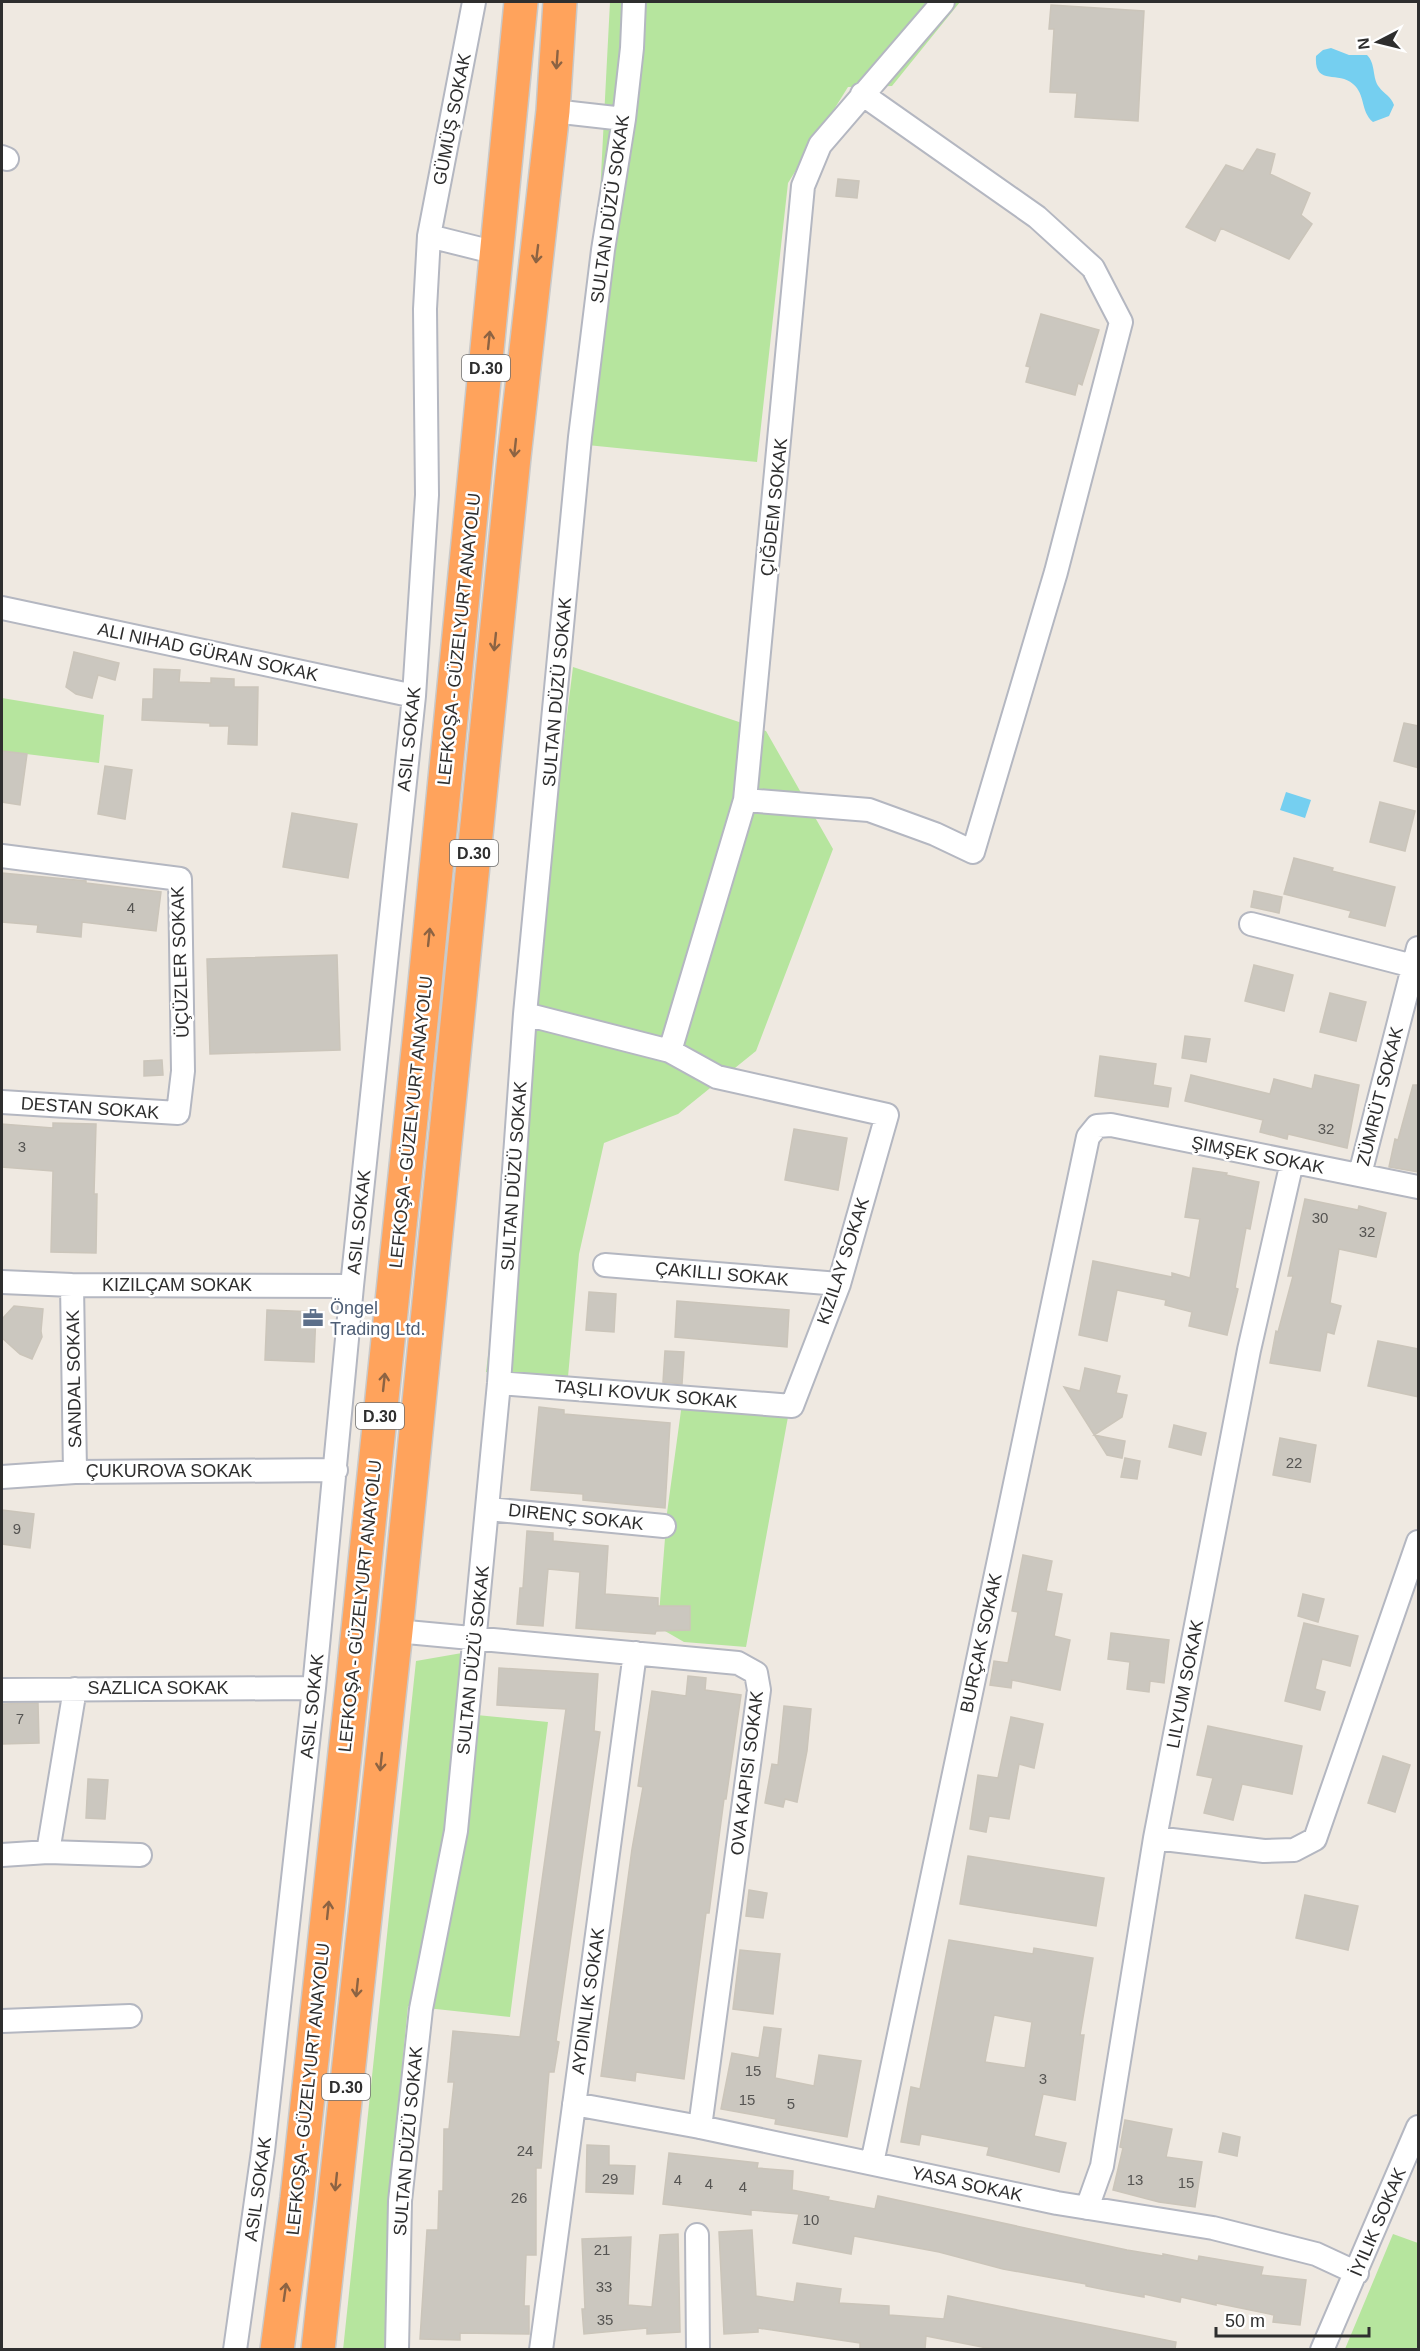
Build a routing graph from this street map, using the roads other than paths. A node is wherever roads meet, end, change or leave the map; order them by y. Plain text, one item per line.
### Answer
1 (474, 2) edge
2 (520, 2) edge
3 (560, 2) edge
4 (634, 2) edge
5 (943, 2) edge
6 (862, 94) junction
7 (553, 111) junction
8 (624, 119) junction
9 (429, 236) junction
10 (497, 253) junction
11 (2, 608) edge
12 (414, 696) junction
13 (745, 800) junction
14 (2, 856) edge
15 (1251, 924) dead end
16 (1416, 957) edge
17 (525, 1014) junction
18 (670, 1051) junction
19 (2, 1102) edge
20 (178, 1113) joint
21 (1097, 1126) joint
22 (1292, 1162) junction
23 (1360, 1174) junction
24 (1419, 1187) edge
25 (605, 1265) dead end
26 (2, 1282) edge
27 (839, 1284) junction
28 (72, 1285) junction
29 (352, 1286) junction
30 (499, 1383) junction
31 (336, 1470) junction
32 (75, 1472) junction
33 (2, 1477) edge
34 (488, 1509) junction
35 (664, 1526) dead end
36 (1419, 1542) edge
37 (396, 1631) junction
38 (474, 1638) junction
39 (635, 1653) junction
40 (315, 1688) junction
41 (75, 1689) junction
42 (2, 1690) edge
43 (1155, 1838) junction
44 (48, 1852) junction
45 (2, 1855) edge
46 (140, 1855) dead end
47 (130, 2016) dead end
48 (2, 2021) edge
49 (574, 2104) junction
50 (700, 2127) junction
51 (1419, 2127) edge
52 (872, 2163) junction
53 (1087, 2208) junction
54 (697, 2235) dead end
55 (1357, 2273) junction
56 (236, 2349) edge
57 (277, 2349) edge
58 (318, 2349) edge
59 (397, 2349) edge
60 (541, 2349) edge
61 (698, 2349) edge
62 (1322, 2349) edge

1 - 9 street, GÜMÜŞ SOKAK
2 - 10 highway, LEFKOŞA - GÜZELYURT ANAYOLU / D.30
3 -> 7 highway, LEFKOŞA - GÜZELYURT ANAYOLU / D.30
4 - 8 street, SULTAN DÜZÜ SOKAK
5 - 6 street
6 - 13 street
6 - 13 street
7 - 8 street
7 -> 37 highway, LEFKOŞA - GÜZELYURT ANAYOLU / D.30
8 - 17 street, SULTAN DÜZÜ SOKAK
9 - 10 street
9 - 12 street, ASIL SOKAK
57 -> 10 highway, LEFKOŞA - GÜZELYURT ANAYOLU / D.30
11 - 12 street, ALI NIHAD GÜRAN SOKAK
12 - 29 street, ASIL SOKAK
13 - 18 street
14 - 20 street, ÜÇÜZLER SOKAK
15 - 16 street
16 - 23 street, ZÜMRÜT SOKAK
17 - 18 street
17 - 30 street, SULTAN DÜZÜ SOKAK
18 - 27 street
19 - 20 street, DESTAN SOKAK
21 - 22 street, ŞIMŞEK SOKAK
21 - 52 street, BURÇAK SOKAK
22 - 23 street, ŞIMŞEK SOKAK
22 - 43 street, LILYUM SOKAK
23 - 24 street, ŞIMŞEK SOKAK
25 - 27 street
26 - 28 street
27 - 30 street
28 - 29 street
28 - 32 street, SANDAL SOKAK
29 - 31 street, ASIL SOKAK
30 - 34 street, SULTAN DÜZÜ SOKAK
31 - 32 street, ÇUKUROVA SOKAK
31 - 40 street, ASIL SOKAK
32 - 33 street, ÇUKUROVA SOKAK
34 - 35 street, DIRENÇ SOKAK
34 - 38 street, SULTAN DÜZÜ SOKAK
36 - 43 street
37 - 38 street
37 -> 58 highway, LEFKOŞA - GÜZELYURT ANAYOLU / D.30
38 - 39 street
38 - 59 street, SULTAN DÜZÜ SOKAK
39 - 49 street
39 - 50 street
40 - 41 street
40 - 56 street, ASIL SOKAK
41 - 42 street
41 - 44 street
43 - 53 street, LILYUM SOKAK
44 - 45 street
44 - 46 street
47 - 48 street
49 - 50 street, YASA SOKAK
49 - 60 street
50 - 52 street, YASA SOKAK
51 - 55 street, İYILIK SOKAK
52 - 53 street, YASA SOKAK
53 - 55 street, YASA SOKAK
54 - 61 street
55 - 62 street, İYILIK SOKAK

